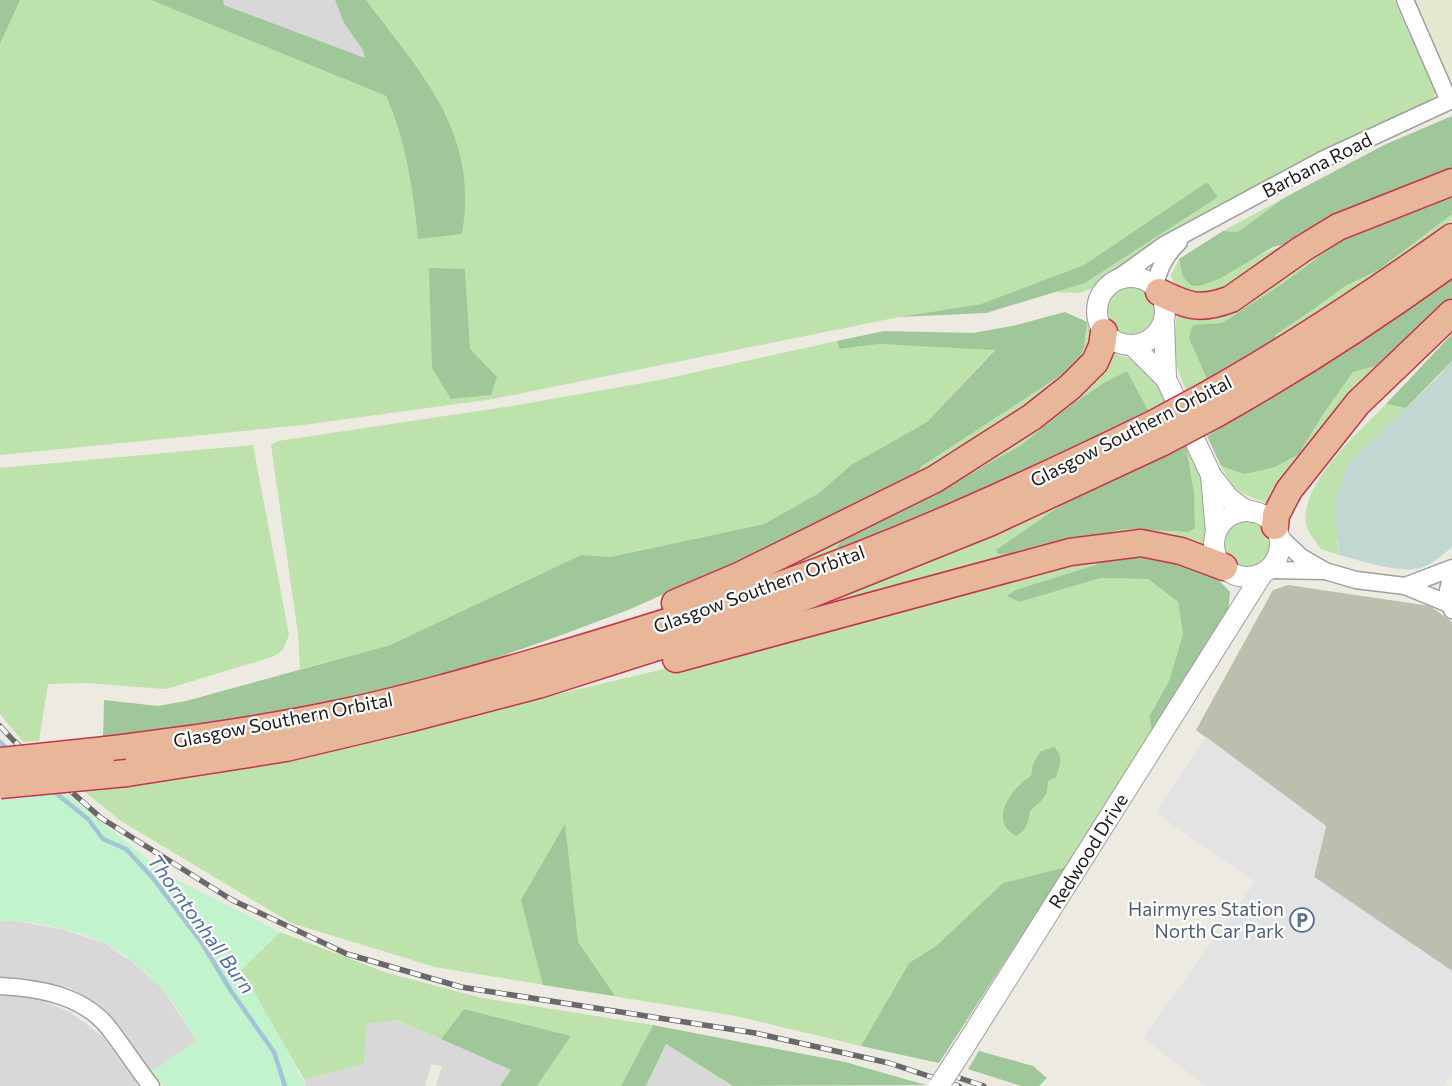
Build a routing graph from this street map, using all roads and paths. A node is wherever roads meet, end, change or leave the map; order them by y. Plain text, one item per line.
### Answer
1 (1405, 0) edge
2 (1451, 101) edge
3 (1452, 182) edge
4 (1186, 235) junction
5 (1452, 237) edge
6 (1452, 262) edge
7 (1114, 282) junction
8 (1157, 289) junction
9 (1452, 313) edge
10 (1164, 320) junction
11 (1104, 332) junction
12 (1132, 345) junction
13 (1166, 379) junction
14 (1211, 405) junction
15 (1211, 475) junction
16 (1253, 512) junction
17 (1277, 531) junction
18 (1216, 533) junction
19 (1228, 570) junction
20 (1452, 570) edge
21 (1325, 571) junction
22 (1266, 572) junction
23 (1405, 586) junction
24 (1450, 607) edge
25 (1236, 615) junction
26 (538, 673) junction
27 (0, 761) edge
28 (0, 785) edge
29 (0, 986) edge
30 (151, 1086) edge
31 (940, 1086) edge

1 - 2 street
2 - 4 street, Barbana Road
3 - 8 highway
4 - 7 street, Barbana Road
4 - 8 street, Barbana Road
5 - 14 highway, Glasgow Southern Orbital
6 - 14 highway, Glasgow Southern Orbital
7 - 8 street
7 - 11 street
8 - 10 street
9 - 17 highway
10 - 12 street
10 - 13 street
11 - 12 street
11 - 26 highway
12 - 13 street
13 - 15 street
14 - 26 highway, Glasgow Southern Orbital, bridge
15 - 16 street
15 - 18 street
16 - 17 street
16 - 18 street
17 - 21 street
17 - 22 street
18 - 19 street
19 - 22 street
19 - 25 street
19 - 26 highway
20 - 23 street
20 - 24 street
21 - 22 street
21 - 23 street
22 - 25 street, Redwood Drive
23 - 24 street
25 - 31 street, Redwood Drive, bridge
26 - 27 highway, Glasgow Southern Orbital, bridge
26 - 28 highway, Glasgow Southern Orbital, bridge
29 - 30 street

